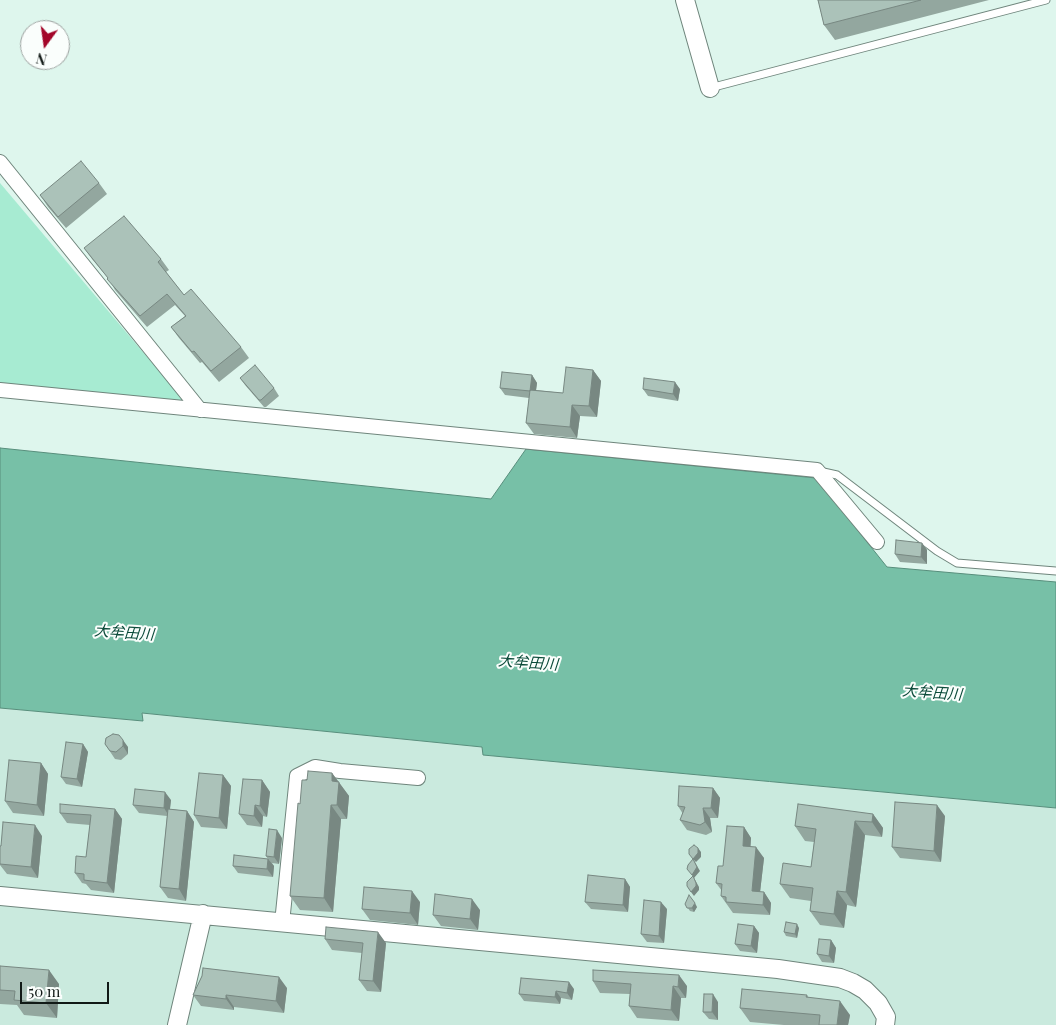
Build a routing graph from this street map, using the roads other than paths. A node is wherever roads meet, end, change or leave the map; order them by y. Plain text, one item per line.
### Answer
1 (685, 0) edge
2 (1046, 0) edge
3 (710, 88) joint
4 (0, 162) edge
5 (0, 390) edge
6 (200, 410) junction
7 (816, 470) junction
8 (877, 542) dead end
9 (1056, 571) edge
10 (418, 778) dead end
11 (0, 896) edge
12 (203, 914) junction
13 (282, 923) junction
14 (176, 1025) edge
15 (885, 1025) edge

1 - 3 street
2 - 3 lane
4 - 6 street
5 - 6 street
6 - 7 street
7 - 8 street
7 - 9 lane
10 - 13 street
11 - 12 street
12 - 13 street
12 - 14 street
13 - 15 street

